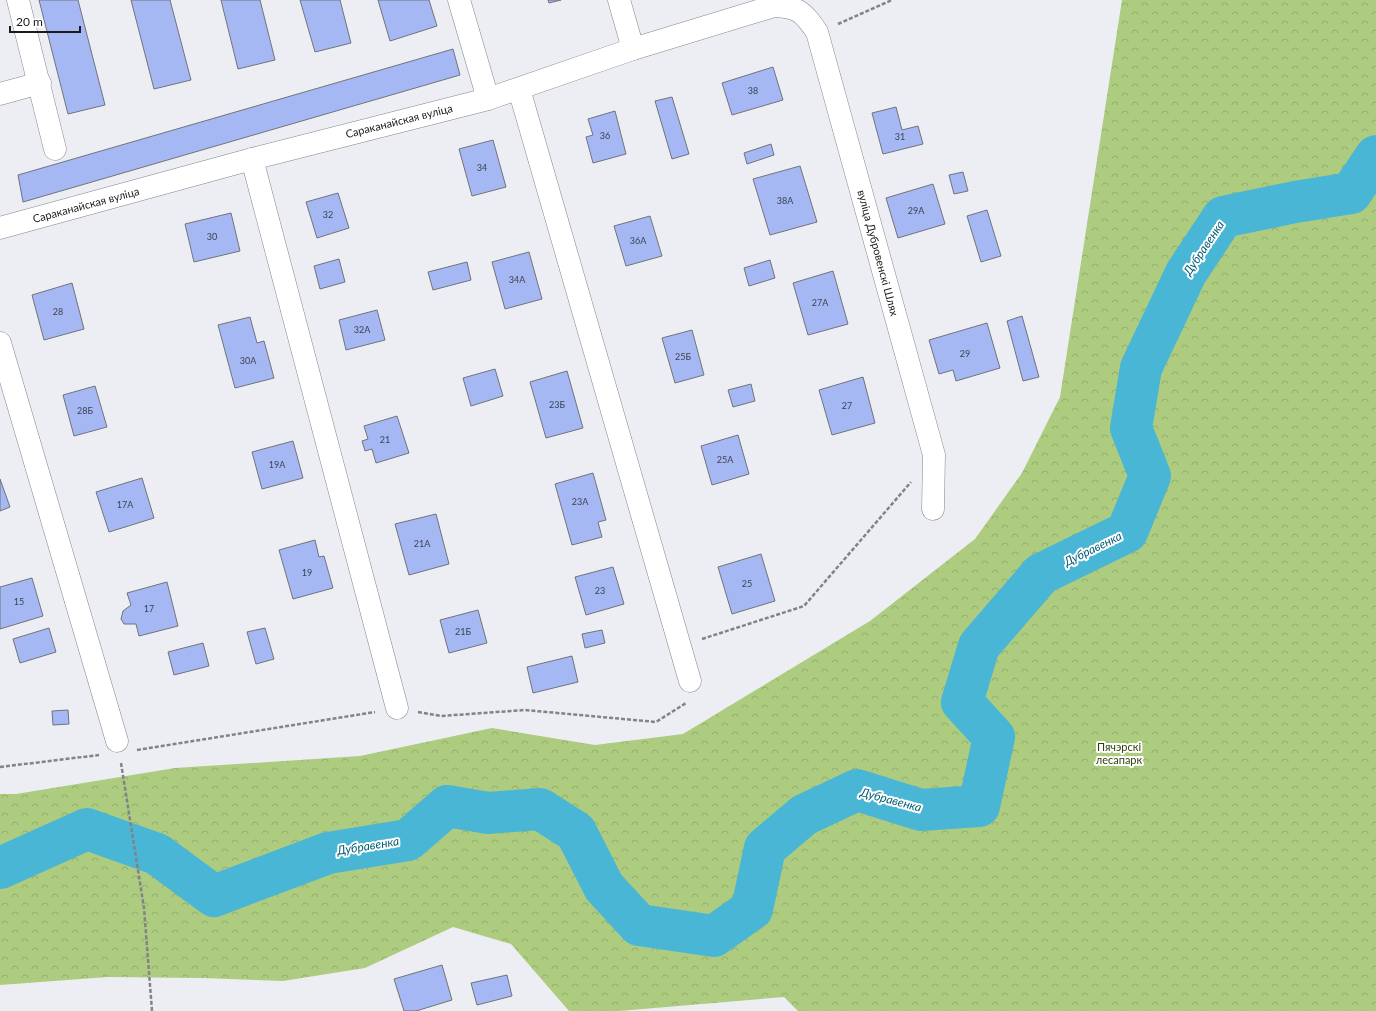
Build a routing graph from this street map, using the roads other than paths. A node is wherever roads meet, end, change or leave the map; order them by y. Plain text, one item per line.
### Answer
1 (18, 0) edge
2 (459, 0) edge
3 (620, 0) edge
4 (794, 8) joint
5 (634, 49) junction
6 (40, 83) junction
7 (519, 89) junction
8 (0, 94) edge
9 (488, 98) junction
10 (55, 149) dead end
11 (252, 159) junction
12 (0, 228) edge
13 (0, 343) edge
14 (933, 509) dead end
15 (690, 681) road end
16 (397, 708) road end
17 (118, 747) road end

1 - 6 street
2 - 9 street
3 - 5 street
4 - 5 street, Сараканайская вуліца
4 - 14 street, вуліца Дубровенскі Шлях
5 - 7 street, Сараканайская вуліца
6 - 8 street
6 - 10 street
7 - 9 street, Сараканайская вуліца
7 - 15 street
9 - 11 street, Сараканайская вуліца
11 - 12 street, Сараканайская вуліца
11 - 16 street
13 - 17 street

